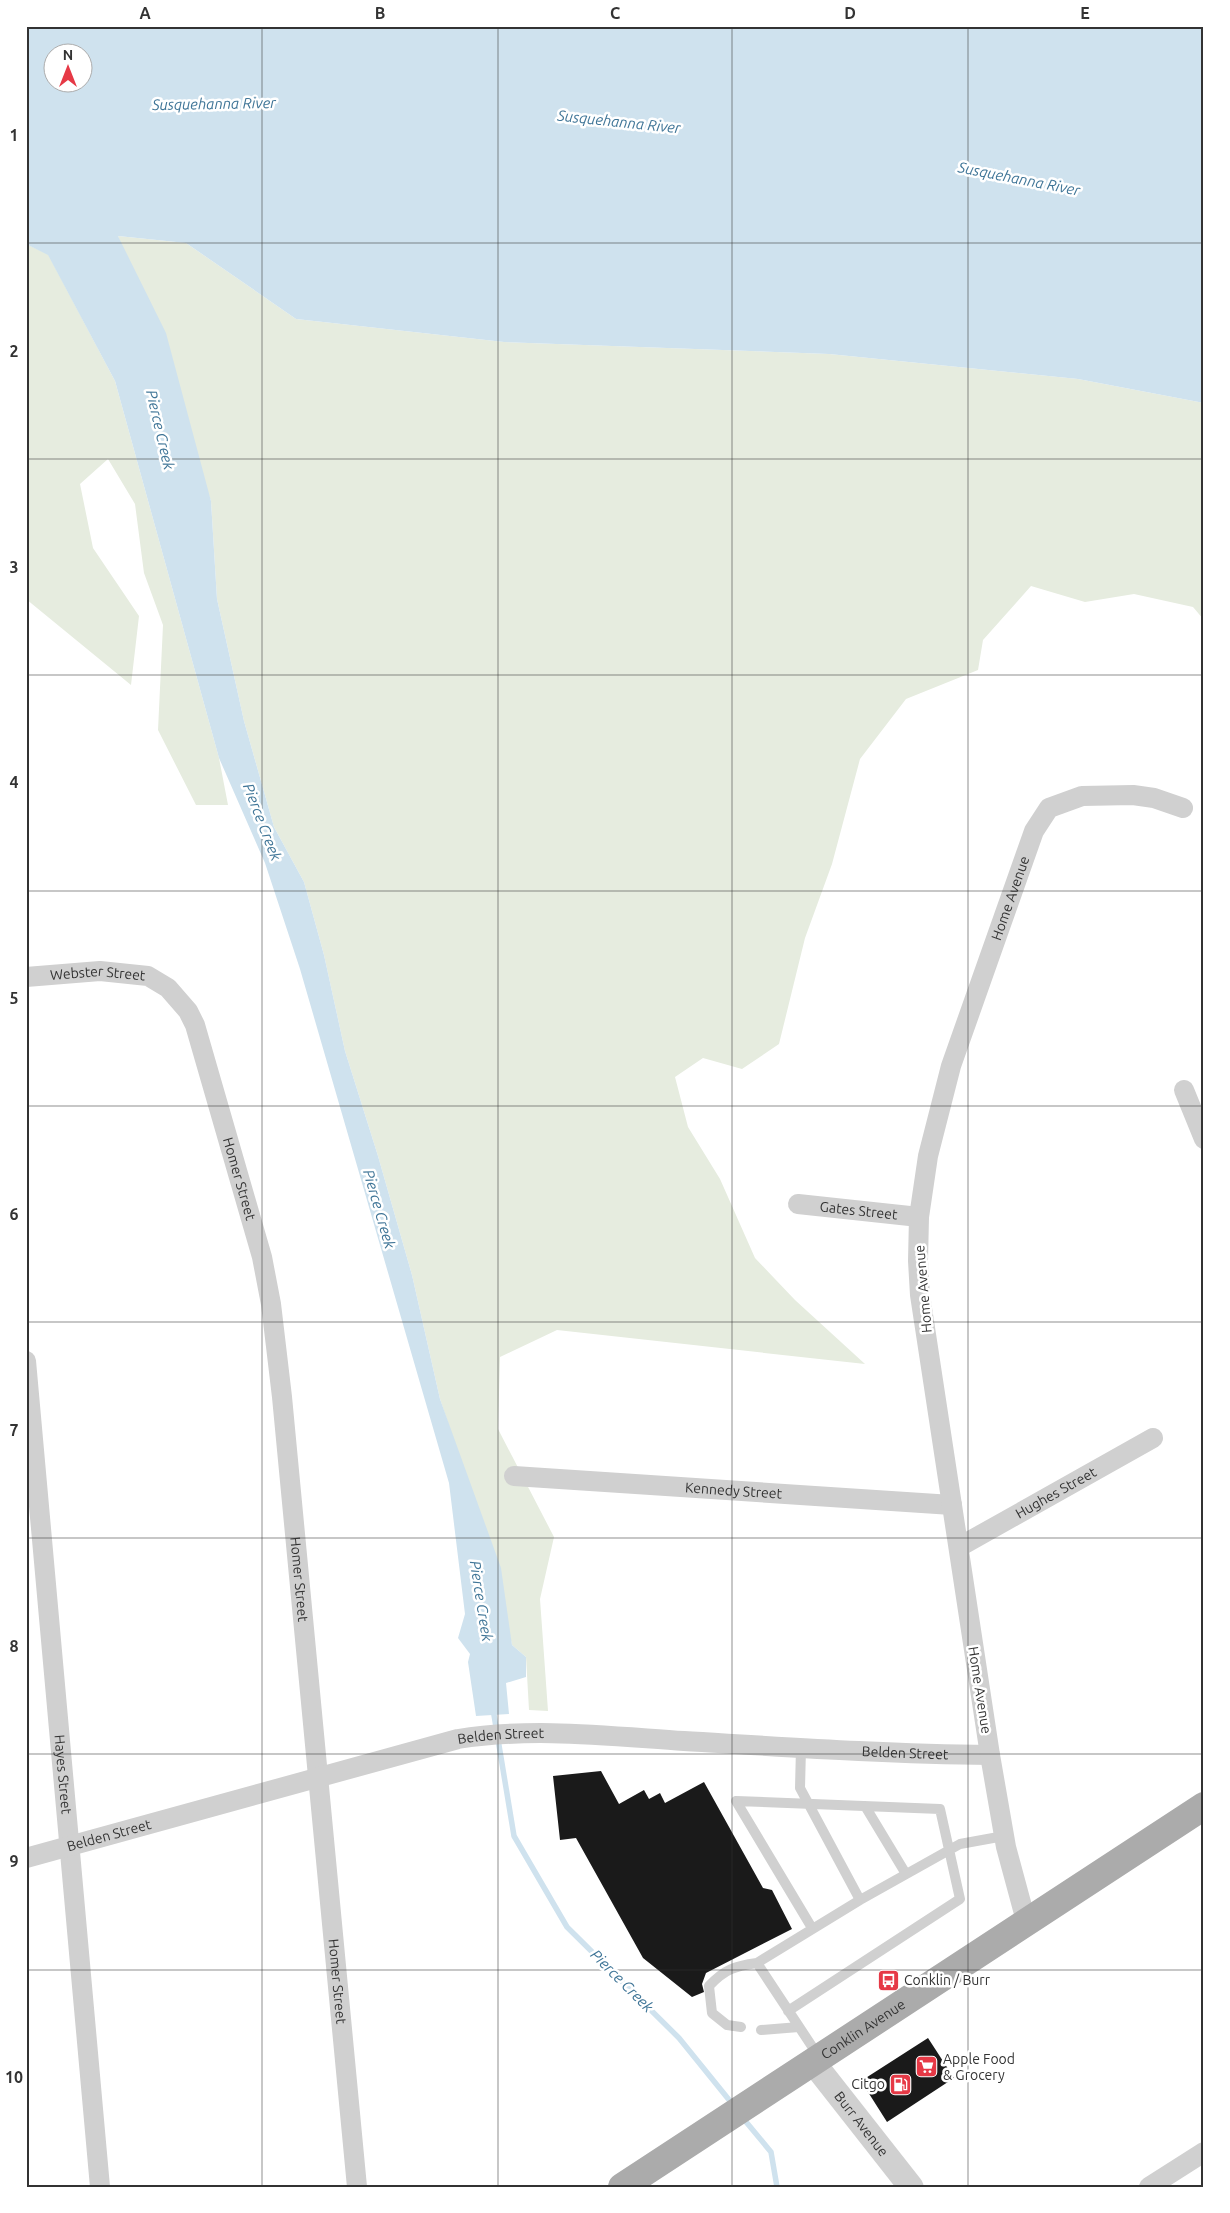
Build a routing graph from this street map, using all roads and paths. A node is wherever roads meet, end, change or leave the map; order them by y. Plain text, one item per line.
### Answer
1 (1183, 808) dead end
2 (26, 976) edge
3 (168, 988) joint
4 (1184, 1090) dead end
5 (1204, 1139) edge
6 (798, 1204) dead end
7 (919, 1217) junction
8 (26, 1361) edge
9 (1153, 1438) dead end
10 (31, 1458) edge
11 (514, 1476) dead end
12 (952, 1505) junction
13 (958, 1547) junction
14 (801, 1748) junction
15 (990, 1755) junction
16 (317, 1779) junction
17 (808, 1803) junction
18 (865, 1806) junction
19 (1204, 1806) edge
20 (1004, 1836) junction
21 (69, 1847) junction
22 (949, 1850) junction
23 (26, 1858) edge
24 (906, 1874) junction
25 (860, 1900) junction
26 (1026, 1921) junction
27 (812, 1928) junction
28 (757, 1963) junction
29 (788, 2011) junction
30 (741, 2027) dead end
31 (799, 2027) junction
32 (762, 2030) dead end
33 (815, 2059) junction
34 (1204, 2152) edge
35 (100, 2187) edge
36 (357, 2187) edge
37 (622, 2187) edge
38 (911, 2187) edge
39 (1149, 2187) edge

1 - 7 street, Home Avenue
2 - 3 street, Webster Street
3 - 16 street, Homer Street
4 - 5 street
6 - 7 street, Gates Street
7 - 12 street, Home Avenue
8 - 10 street, Hayes Street
9 - 13 street, Hughes Street
10 - 21 street, Hayes Street
11 - 12 street, Kennedy Street
12 - 13 street, Home Avenue
13 - 15 street, Home Avenue
14 - 15 street, Belden Street
14 - 16 street, Belden Street
14 - 17 lane
15 - 20 street, Home Avenue
16 - 21 street, Belden Street
16 - 36 street, Homer Street
17 - 18 lane
17 - 25 lane
17 - 27 lane
18 - 22 lane
18 - 24 lane
19 - 26 main road, Conklin Avenue
20 - 22 lane
20 - 26 street, Home Avenue
21 - 23 street, Belden Street
21 - 35 street, Hayes Street
22 - 24 lane
22 - 29 lane
24 - 25 lane
25 - 27 lane
26 - 33 main road, Conklin Avenue
27 - 28 lane
28 - 29 lane
28 - 30 lane
29 - 31 lane
31 - 32 lane
31 - 33 lane
33 - 37 main road, Conklin Avenue
33 - 38 street, Burr Avenue
34 - 39 street

